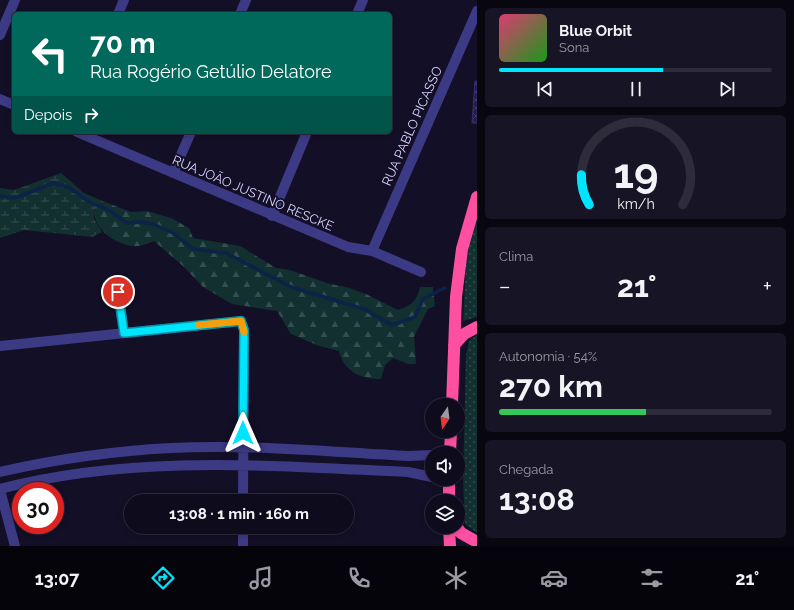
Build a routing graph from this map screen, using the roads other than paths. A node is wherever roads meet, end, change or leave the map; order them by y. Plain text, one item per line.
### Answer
1 (15, 0) edge
2 (124, 0) edge
3 (246, 0) edge
4 (363, 0) edge
5 (477, 11) edge
6 (119, 12) edge
7 (241, 12) edge
8 (358, 12) edge
9 (0, 35) edge
10 (0, 99) edge
11 (12, 104) edge
12 (82, 134) edge
13 (190, 134) edge
14 (306, 134) edge
15 (173, 173) junction
16 (477, 196) edge
17 (272, 216) junction
18 (372, 251) junction
19 (422, 272) dead end
20 (118, 292) dead end
21 (477, 327) edge
22 (124, 333) junction
23 (454, 345) junction
24 (0, 346) edge
25 (452, 398) edge
26 (243, 448) junction
27 (425, 455) edge
28 (243, 464) junction
29 (0, 472) edge
30 (425, 476) edge
31 (0, 490) edge
32 (243, 494) edge
33 (243, 534) edge
34 (449, 534) edge
35 (463, 534) edge
36 (477, 542) edge
37 (15, 546) edge
38 (243, 546) edge
39 (450, 546) edge

1 - 9 street
2 - 6 street
3 - 7 street
4 - 8 street
5 - 18 street, RUA PABLO PICASSO
10 - 11 street
12 - 15 street, RUA JOÃO JUSTINO RESCKE
13 - 15 street
14 - 17 street
15 - 17 street, RUA JOÃO JUSTINO RESCKE
16 - 23 highway
17 - 18 street, RUA JOÃO JUSTINO RESCKE
18 - 19 street, RUA JOÃO JUSTINO RESCKE
20 - 22 street
21 - 23 highway
22 - 24 street
22 - 26 street
23 - 25 highway
26 - 27 street
26 - 28 street
26 - 29 street
28 - 30 street
28 - 31 street
28 - 32 street
31 - 37 street
33 - 38 street
34 - 39 highway
35 - 36 highway

